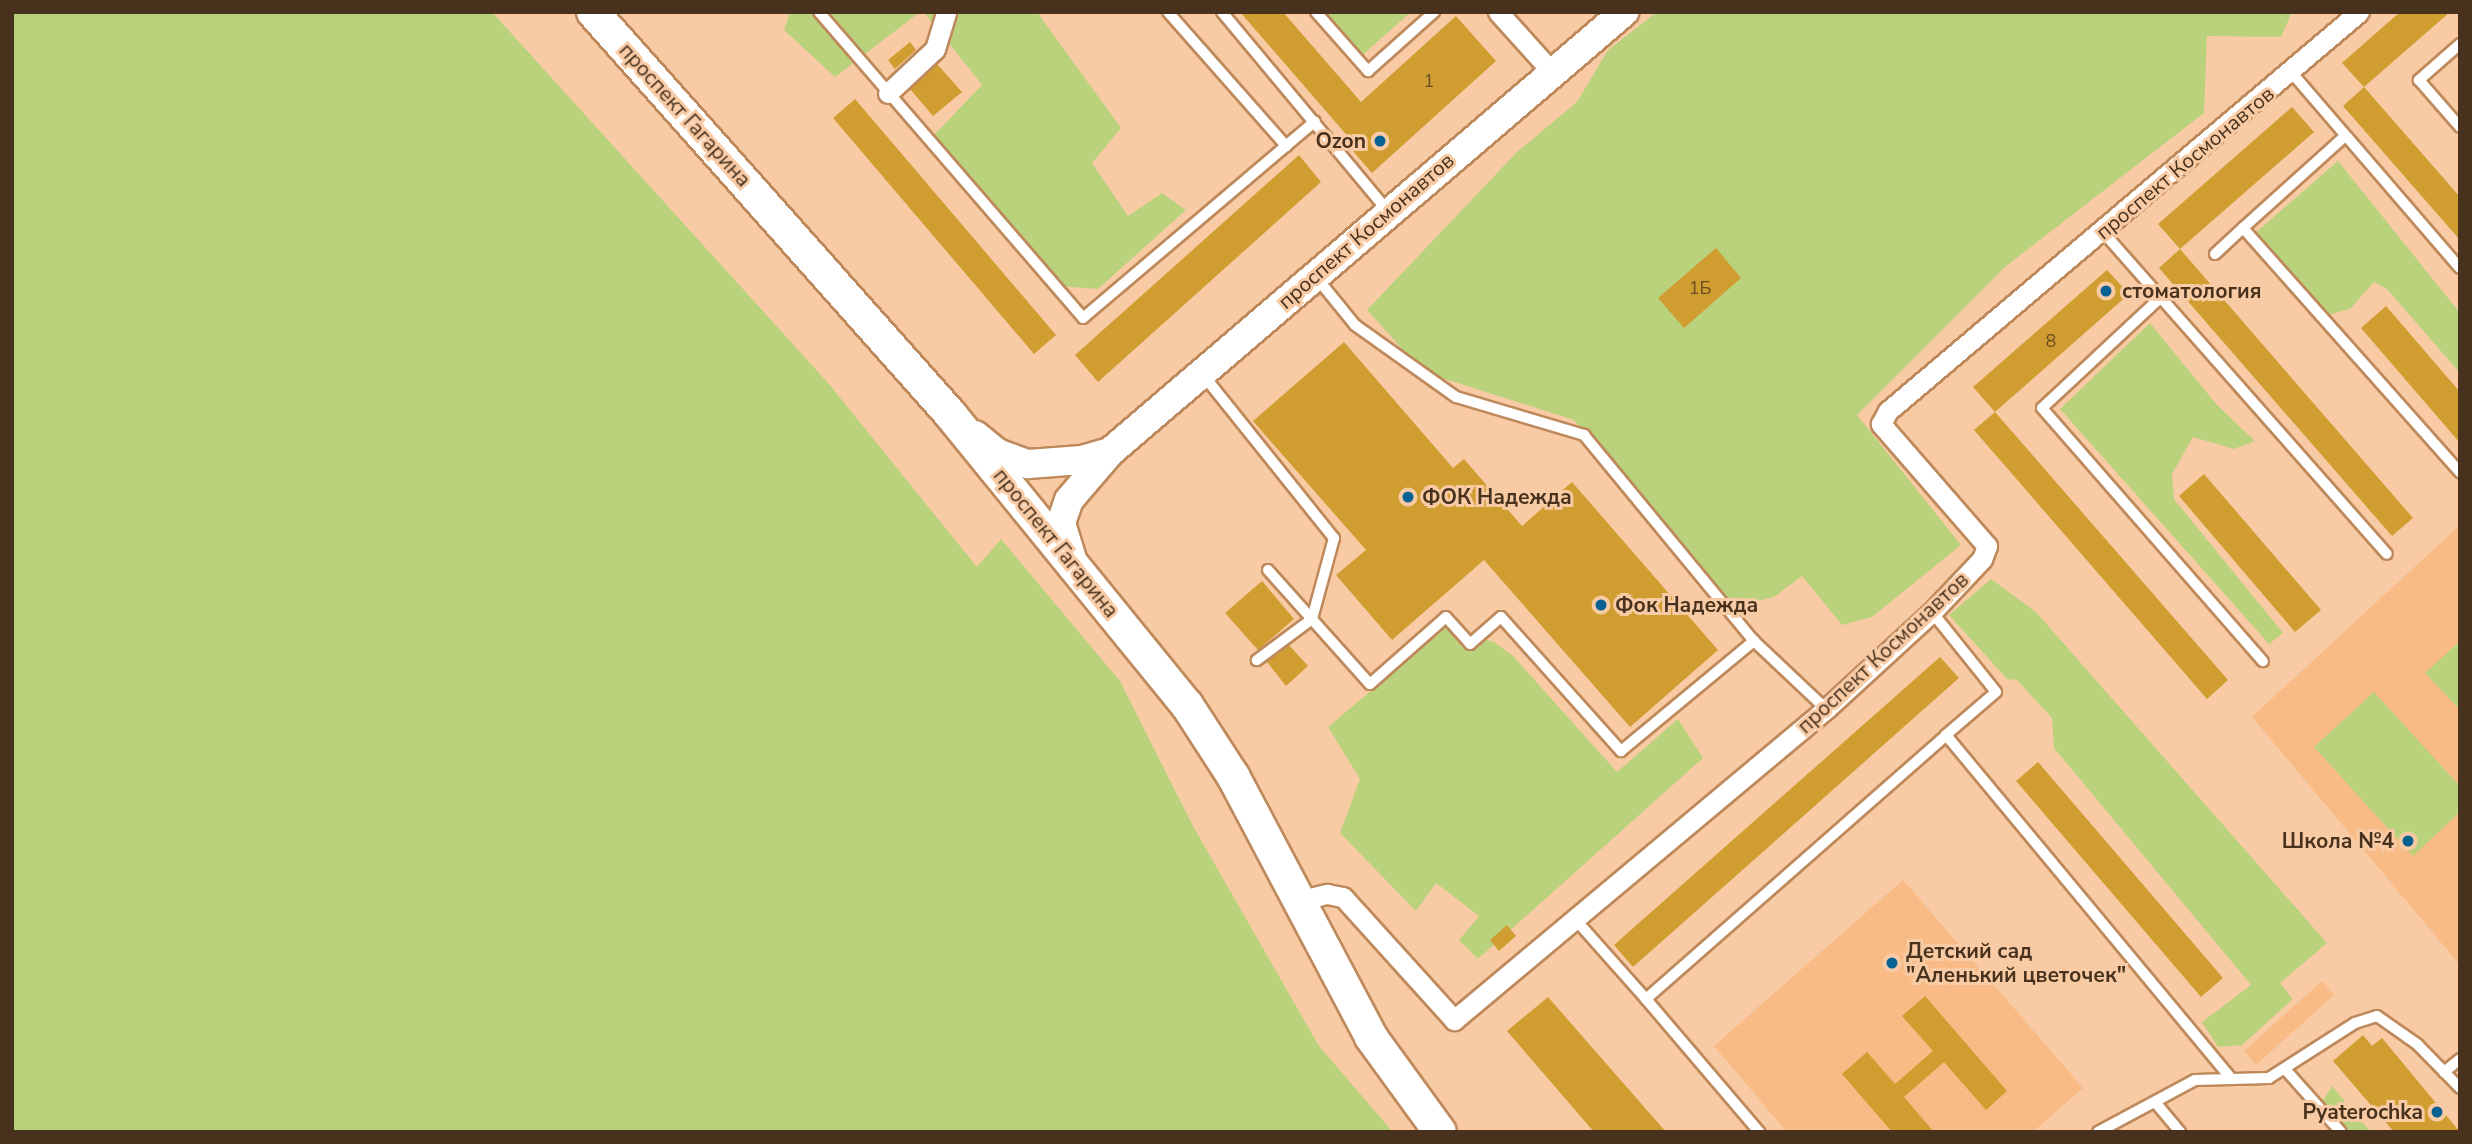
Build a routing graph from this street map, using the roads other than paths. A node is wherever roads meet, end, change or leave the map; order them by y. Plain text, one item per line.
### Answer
1 (593, 12) edge
2 (819, 12) edge
3 (946, 12) edge
4 (1168, 12) edge
5 (1222, 12) edge
6 (1316, 12) edge
7 (1434, 12) edge
8 (1498, 12) edge
9 (1623, 12) edge
10 (2358, 12) edge
11 (2460, 44) edge
12 (1552, 72) junction
13 (2292, 73) junction
14 (888, 93) junction
15 (1315, 121) junction
16 (2460, 128) edge
17 (2344, 137) junction
18 (1286, 146) junction
19 (1387, 210) junction
20 (2243, 228) junction
21 (2103, 232) junction
22 (2215, 254) dead end
23 (2460, 268) edge
24 (1314, 274) junction
25 (2160, 298) junction
26 (1203, 374) junction
27 (951, 415) junction
28 (1110, 452) junction
29 (2460, 472) edge
30 (2387, 554) dead end
31 (1075, 564) junction
32 (1268, 570) dead end
33 (1932, 612) junction
34 (1312, 619) junction
35 (1754, 641) junction
36 (1257, 660) dead end
37 (2263, 661) dead end
38 (1826, 709) junction
39 (1946, 735) junction
40 (1298, 901) junction
41 (1575, 919) junction
42 (1646, 999) junction
43 (2460, 1059) edge
44 (2285, 1069) junction
45 (2444, 1072) junction
46 (2232, 1079) junction
47 (2460, 1088) edge
48 (2155, 1102) junction
49 (1440, 1132) edge
50 (1759, 1132) edge
51 (2098, 1132) edge
52 (2180, 1132) edge
53 (2341, 1132) edge

1 - 27 main road, проспект Гагарина
2 - 14 lane
3 - 14 street
4 - 18 lane
5 - 15 lane
6 - 7 lane
8 - 12 street
9 - 12 main road, проспект Космонавтов
10 - 13 street, проспект Космонавтов
11 - 16 lane
12 - 19 main road, проспект Космонавтов
13 - 17 lane
13 - 21 street, проспект Космонавтов
14 - 18 lane
15 - 18 lane
15 - 19 lane
17 - 20 lane
17 - 23 lane
19 - 24 main road, проспект Космонавтов
20 - 22 lane
20 - 29 lane
21 - 25 lane
21 - 33 street, проспект Космонавтов
24 - 26 main road, проспект Космонавтов
24 - 35 lane
25 - 30 lane
25 - 37 lane
26 - 28 main road, проспект Космонавтов
26 - 34 lane
27 - 28 main road
27 - 31 main road, проспект Гагарина
28 - 31 main road, проспект Космонавтов
31 - 40 main road, проспект Гагарина
32 - 34 lane
33 - 38 street, проспект Космонавтов
33 - 39 lane
34 - 35 lane
34 - 36 lane
35 - 38 lane
38 - 41 street, проспект Космонавтов
39 - 42 lane
39 - 46 lane
40 - 41 street, проспект Космонавтов
40 - 49 main road, проспект Гагарина
41 - 42 lane
42 - 50 lane
43 - 45 lane
44 - 45 lane
44 - 46 lane
44 - 53 lane
45 - 47 lane
46 - 48 lane
48 - 51 lane
48 - 52 lane

